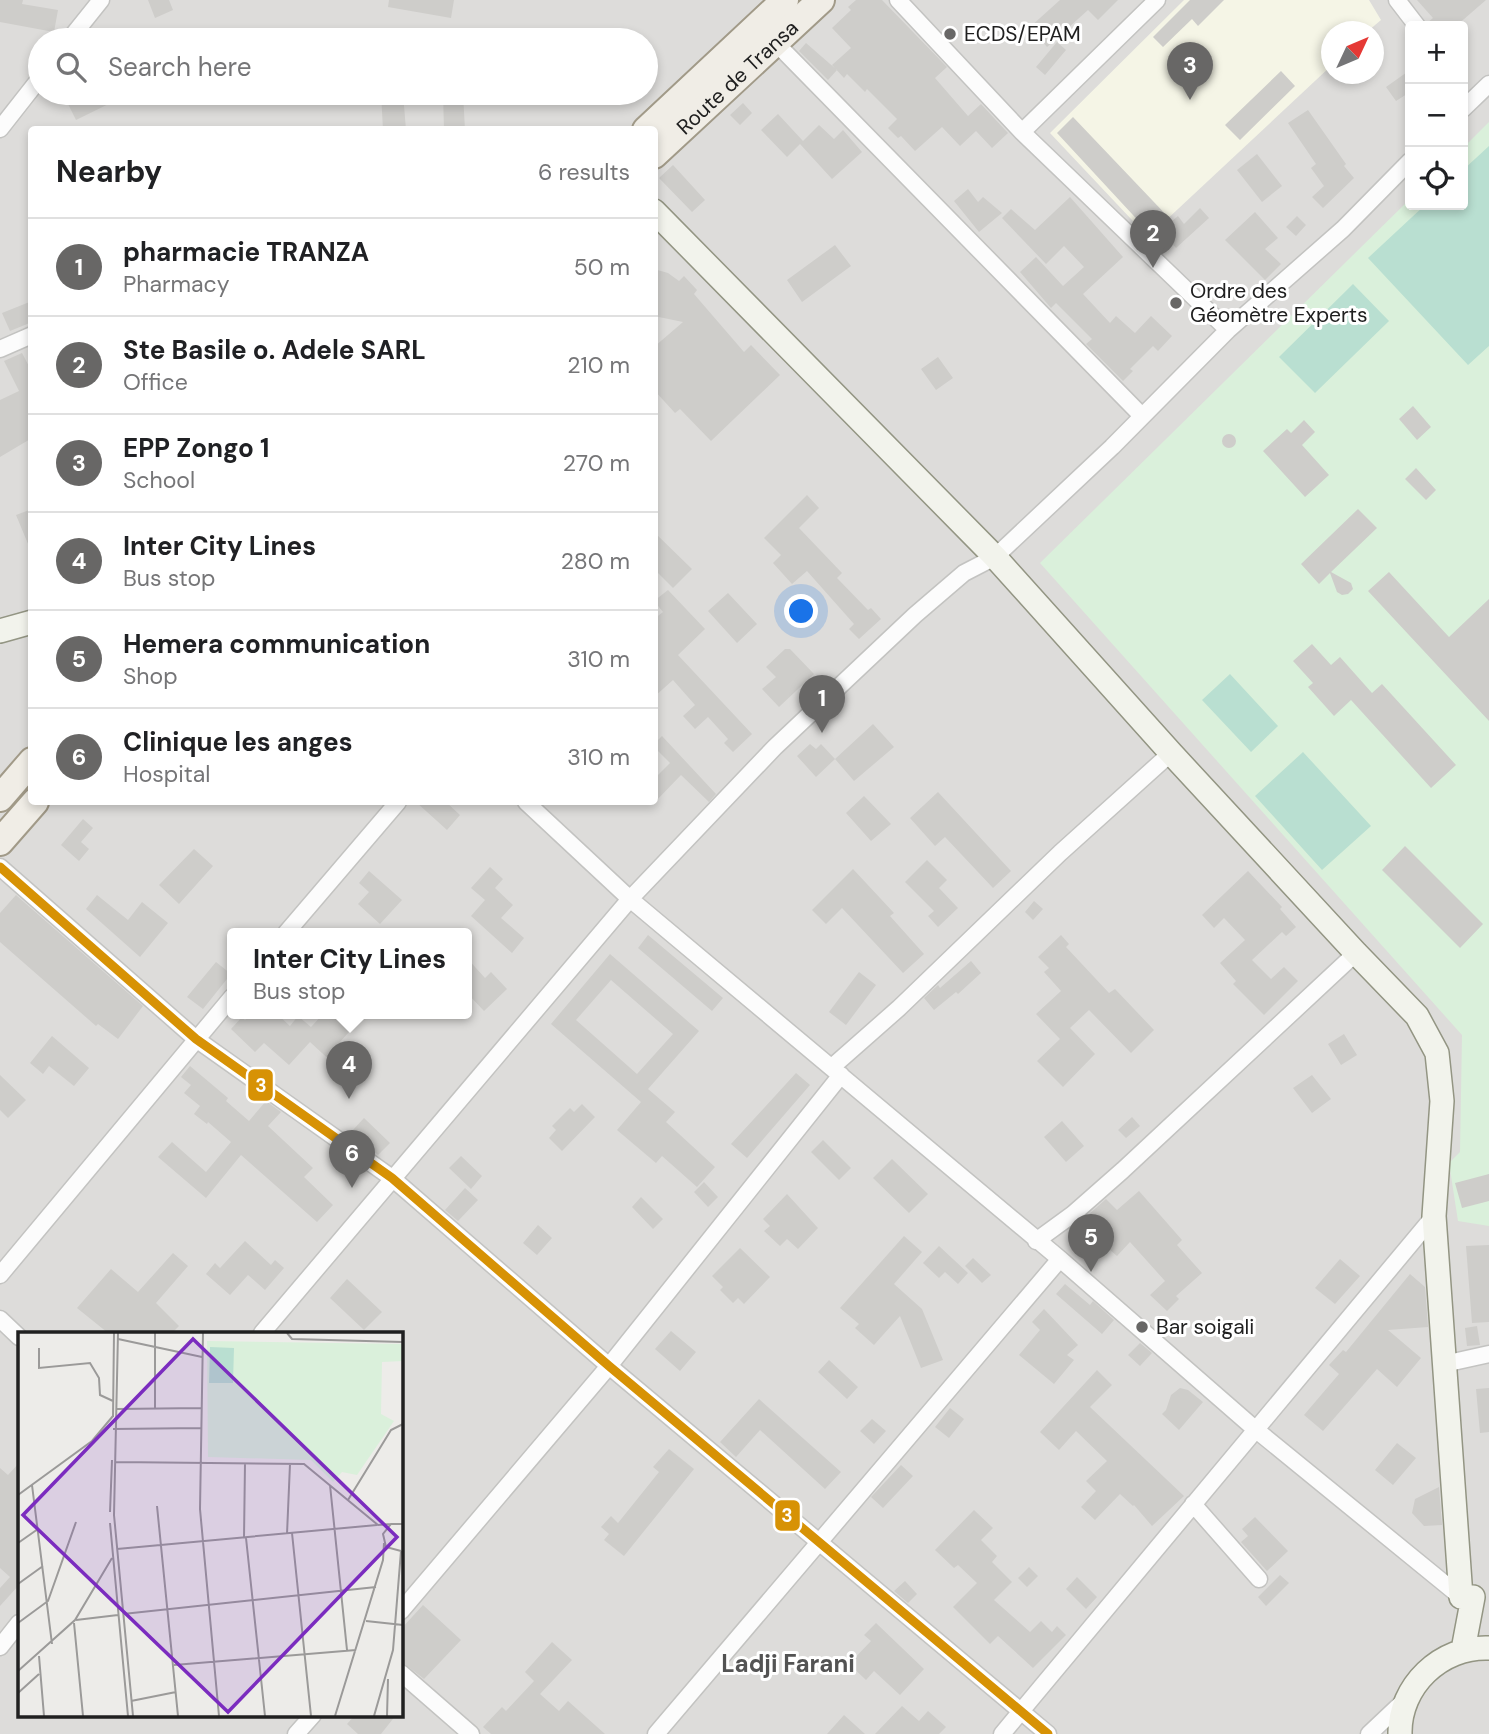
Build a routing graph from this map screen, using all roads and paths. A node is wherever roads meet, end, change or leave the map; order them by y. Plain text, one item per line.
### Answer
1 (101, 0) edge
2 (785, 0) edge
3 (821, 0) edge
4 (898, 0) edge
5 (1157, 0) edge
6 (1397, 0) edge
7 (1412, 21) edge
8 (79, 28) edge
9 (767, 34) junction
10 (1489, 83) edge
11 (28, 93) edge
12 (1468, 104) edge
13 (1, 126) edge
14 (651, 126) edge
15 (1023, 132) junction
16 (658, 151) edge
17 (1405, 166) edge
18 (658, 215) edge
19 (1228, 330) junction
20 (28, 337) edge
21 (0, 349) edge
22 (1142, 416) junction
23 (995, 557) junction
24 (28, 623) edge
25 (0, 631) edge
26 (1171, 753) junction
27 (28, 766) edge
28 (0, 797) edge
29 (32, 805) edge
30 (395, 805) edge
31 (529, 805) edge
32 (0, 842) edge
33 (0, 867) edge
34 (631, 900) junction
35 (290, 928) edge
36 (1356, 953) junction
37 (227, 1003) edge
38 (196, 1039) junction
39 (837, 1071) junction
40 (392, 1178) junction
41 (1434, 1216) junction
42 (1036, 1241) junction
43 (1060, 1259) junction
44 (0, 1275) edge
45 (0, 1319) edge
46 (263, 1332) edge
47 (18, 1336) edge
48 (1489, 1354) edge
49 (1444, 1364) junction
50 (609, 1366) junction
51 (1255, 1429) junction
52 (1193, 1504) junction
53 (820, 1544) junction
54 (1259, 1580) dead end
55 (1467, 1597) junction
56 (402, 1610) edge
57 (1489, 1617) edge
58 (18, 1624) edge
59 (0, 1647) edge
60 (1489, 1648) edge
61 (1462, 1650) junction
62 (402, 1674) edge
63 (1406, 1700) junction
64 (1022, 1711) junction
65 (312, 1716) edge
66 (296, 1734) edge
67 (471, 1734) edge
68 (656, 1734) edge
69 (1002, 1734) edge
70 (1048, 1734) edge
71 (1369, 1734) edge
72 (1400, 1734) edge

1 - 8 street
2 - 9 main road, Route de Transa
3 - 9 main road, Route de Transa
4 - 15 street
5 - 15 street
6 - 7 street
9 - 14 main road, Route de Transa
9 - 16 main road, Route de Transa
9 - 22 street
10 - 12 street
11 - 13 street
15 - 19 street
17 - 19 street
18 - 23 street
19 - 22 street
20 - 21 street
22 - 23 street
23 - 26 street
23 - 34 street
24 - 25 street
26 - 36 street
26 - 39 street
27 - 28 main road
29 - 32 main road
30 - 35 street
31 - 34 street
33 - 38 street
34 - 39 street
34 - 40 street
36 - 41 street
36 - 42 street
37 - 38 street
38 - 40 street
38 - 44 street
39 - 42 street
39 - 50 street
40 - 46 street
40 - 50 street
41 - 49 street
41 - 51 street
42 - 43 street
43 - 51 street
43 - 53 street
45 - 47 street
48 - 49 street
49 - 55 street
50 - 53 street
50 - 56 street
51 - 52 street
51 - 55 street
52 - 54 street
52 - 64 street
53 - 64 street
53 - 68 street
55 - 57 street
55 - 61 street
58 - 59 street
60 - 61 street
61 - 63 street
62 - 67 street
63 - 71 street
63 - 72 street
64 - 69 street
64 - 70 street
65 - 66 street

